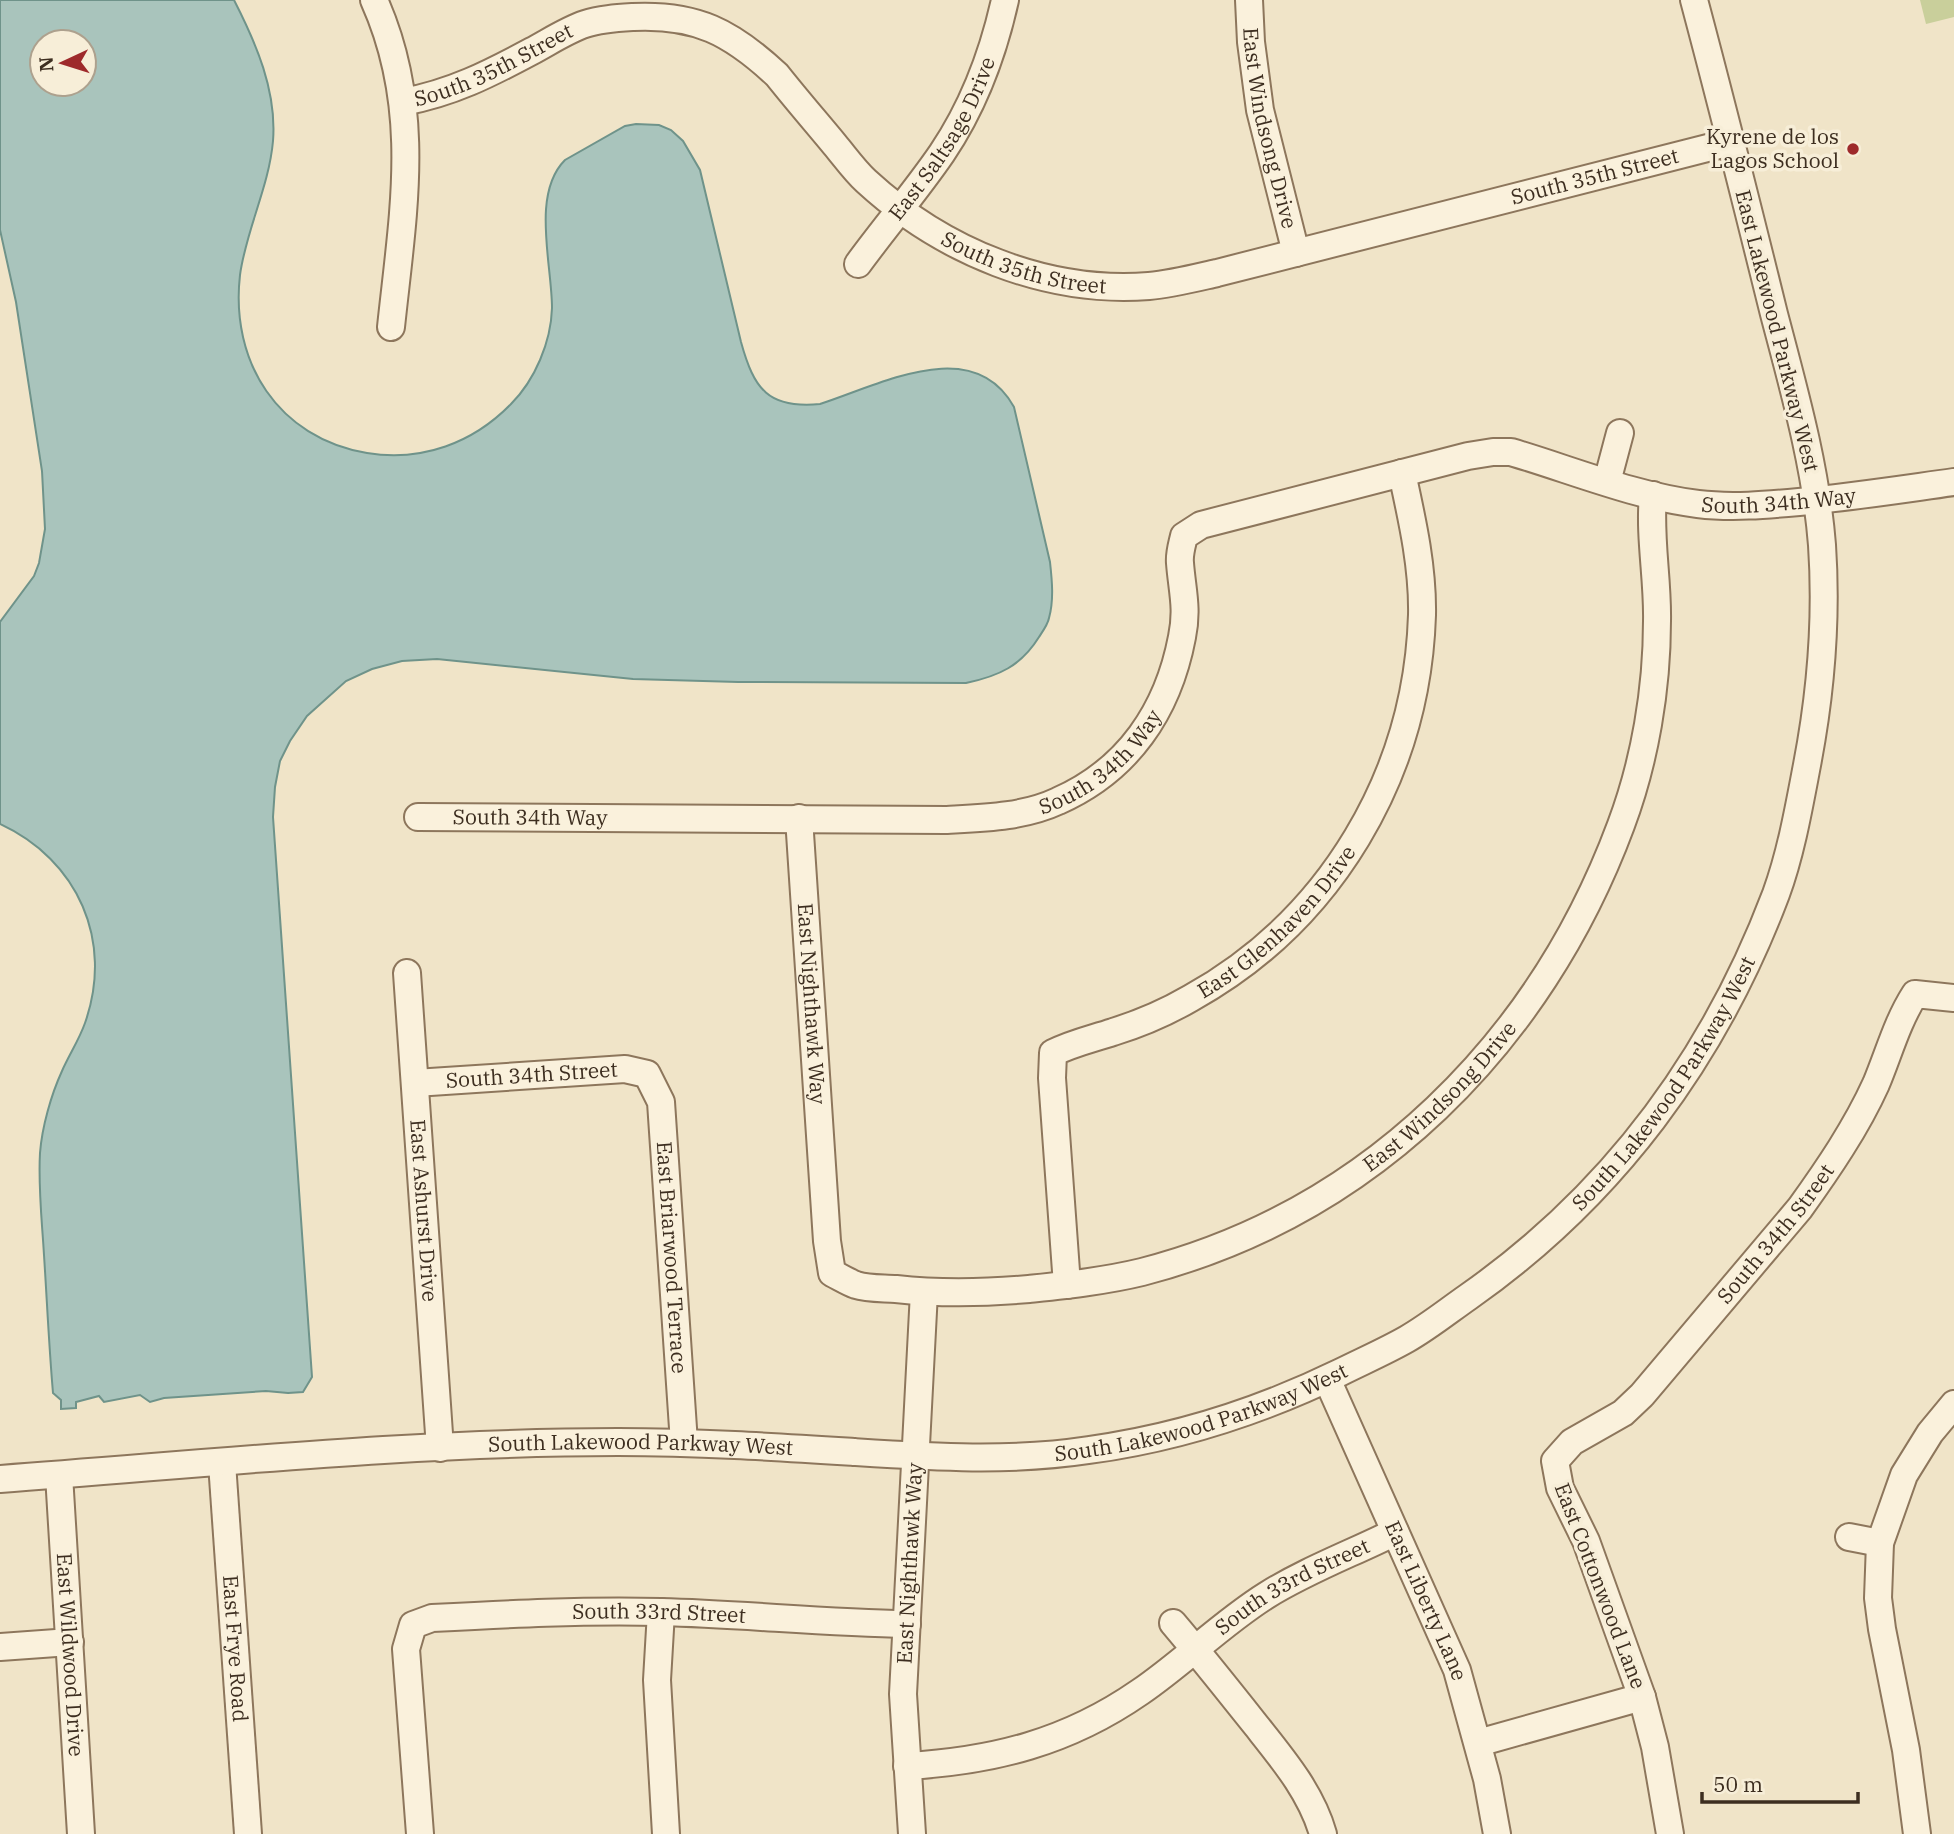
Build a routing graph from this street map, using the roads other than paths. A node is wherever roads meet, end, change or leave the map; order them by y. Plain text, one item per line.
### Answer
1 (374, 0) edge
2 (1005, 0) edge
3 (1249, 0) edge
4 (1694, 0) edge
5 (403, 102) junction
6 (1731, 142) junction
7 (899, 209) junction
8 (1296, 253) junction
9 (858, 264) dead end
10 (391, 327) dead end
11 (1620, 433) dead end
12 (1402, 473) junction
13 (1607, 482) junction
14 (1954, 482) edge
15 (1653, 495) junction
16 (1817, 500) junction
17 (418, 817) dead end
18 (799, 818) junction
19 (407, 973) dead end
20 (1954, 998) edge
21 (647, 1074) joint
22 (415, 1083) junction
23 (832, 1273) joint
24 (1067, 1285) junction
25 (925, 1292) junction
26 (1326, 1379) junction
27 (1951, 1416) edge
28 (684, 1443) junction
29 (440, 1448) junction
30 (916, 1456) junction
31 (1555, 1461) joint
32 (222, 1463) junction
33 (59, 1475) junction
34 (0, 1479) edge
35 (1395, 1532) junction
36 (1849, 1537) dead end
37 (1880, 1543) junction
38 (661, 1612) junction
39 (1173, 1623) dead end
40 (907, 1624) junction
41 (70, 1642) junction
42 (0, 1647) edge
43 (1196, 1650) junction
44 (1642, 1698) junction
45 (1478, 1743) junction
46 (906, 1766) junction
47 (81, 1834) edge
48 (248, 1834) edge
49 (411, 1834) edge
50 (420, 1834) edge
51 (667, 1834) edge
52 (912, 1834) edge
53 (1323, 1834) edge
54 (1497, 1834) edge
55 (1670, 1834) edge
56 (1917, 1834) edge

1 - 5 street
2 - 7 street, East Saltsage Drive
3 - 8 street, East Windsong Drive
4 - 6 street, East Lakewood Parkway West
5 - 7 street, South 35th Street
5 - 10 street
6 - 8 street, South 35th Street
6 - 16 street, East Lakewood Parkway West
7 - 8 street, South 35th Street
7 - 9 street, East Saltsage Drive
11 - 13 street
12 - 13 street, South 34th Way
12 - 18 street, South 34th Way
12 - 24 street, East Glenhaven Drive
13 - 15 street, South 34th Way
14 - 16 street, South 34th Way
15 - 16 street, South 34th Way
15 - 24 street, East Windsong Drive
16 - 26 street, South Lakewood Parkway West
17 - 18 street, South 34th Way
18 - 23 street, East Nighthawk Way
19 - 22 street, East Ashurst Drive
20 - 31 street, South 34th Street
21 - 22 street, South 34th Street
21 - 28 street, East Briarwood Terrace
22 - 29 street, East Ashurst Drive
23 - 25 street, East Windsong Drive
24 - 25 street, East Windsong Drive
25 - 30 street, East Nighthawk Way
26 - 30 street, South Lakewood Parkway West
26 - 35 street, East Liberty Lane
27 - 37 street
28 - 29 street, South Lakewood Parkway West
28 - 30 street, South Lakewood Parkway West
29 - 32 street, South Lakewood Parkway West
30 - 40 street, East Nighthawk Way
31 - 44 street, East Cottonwood Lane
32 - 33 street, South Lakewood Parkway West
32 - 48 street, East Frye Road
33 - 34 street, South Lakewood Parkway West
33 - 41 street, East Wildwood Drive
35 - 43 street, South 33rd Street
35 - 45 street, East Liberty Lane
36 - 37 street
37 - 56 street
38 - 40 street, South 33rd Street
38 - 50 street, South 33rd Street
38 - 51 street
39 - 43 street, South 33rd Street
40 - 46 street, East Nighthawk Way
41 - 42 street
41 - 47 street, East Wildwood Drive
43 - 46 street, South 33rd Street
43 - 53 street
44 - 45 street
44 - 55 street, East Cottonwood Lane
45 - 54 street, East Liberty Lane
46 - 52 street, East Nighthawk Way
49 - 50 street

